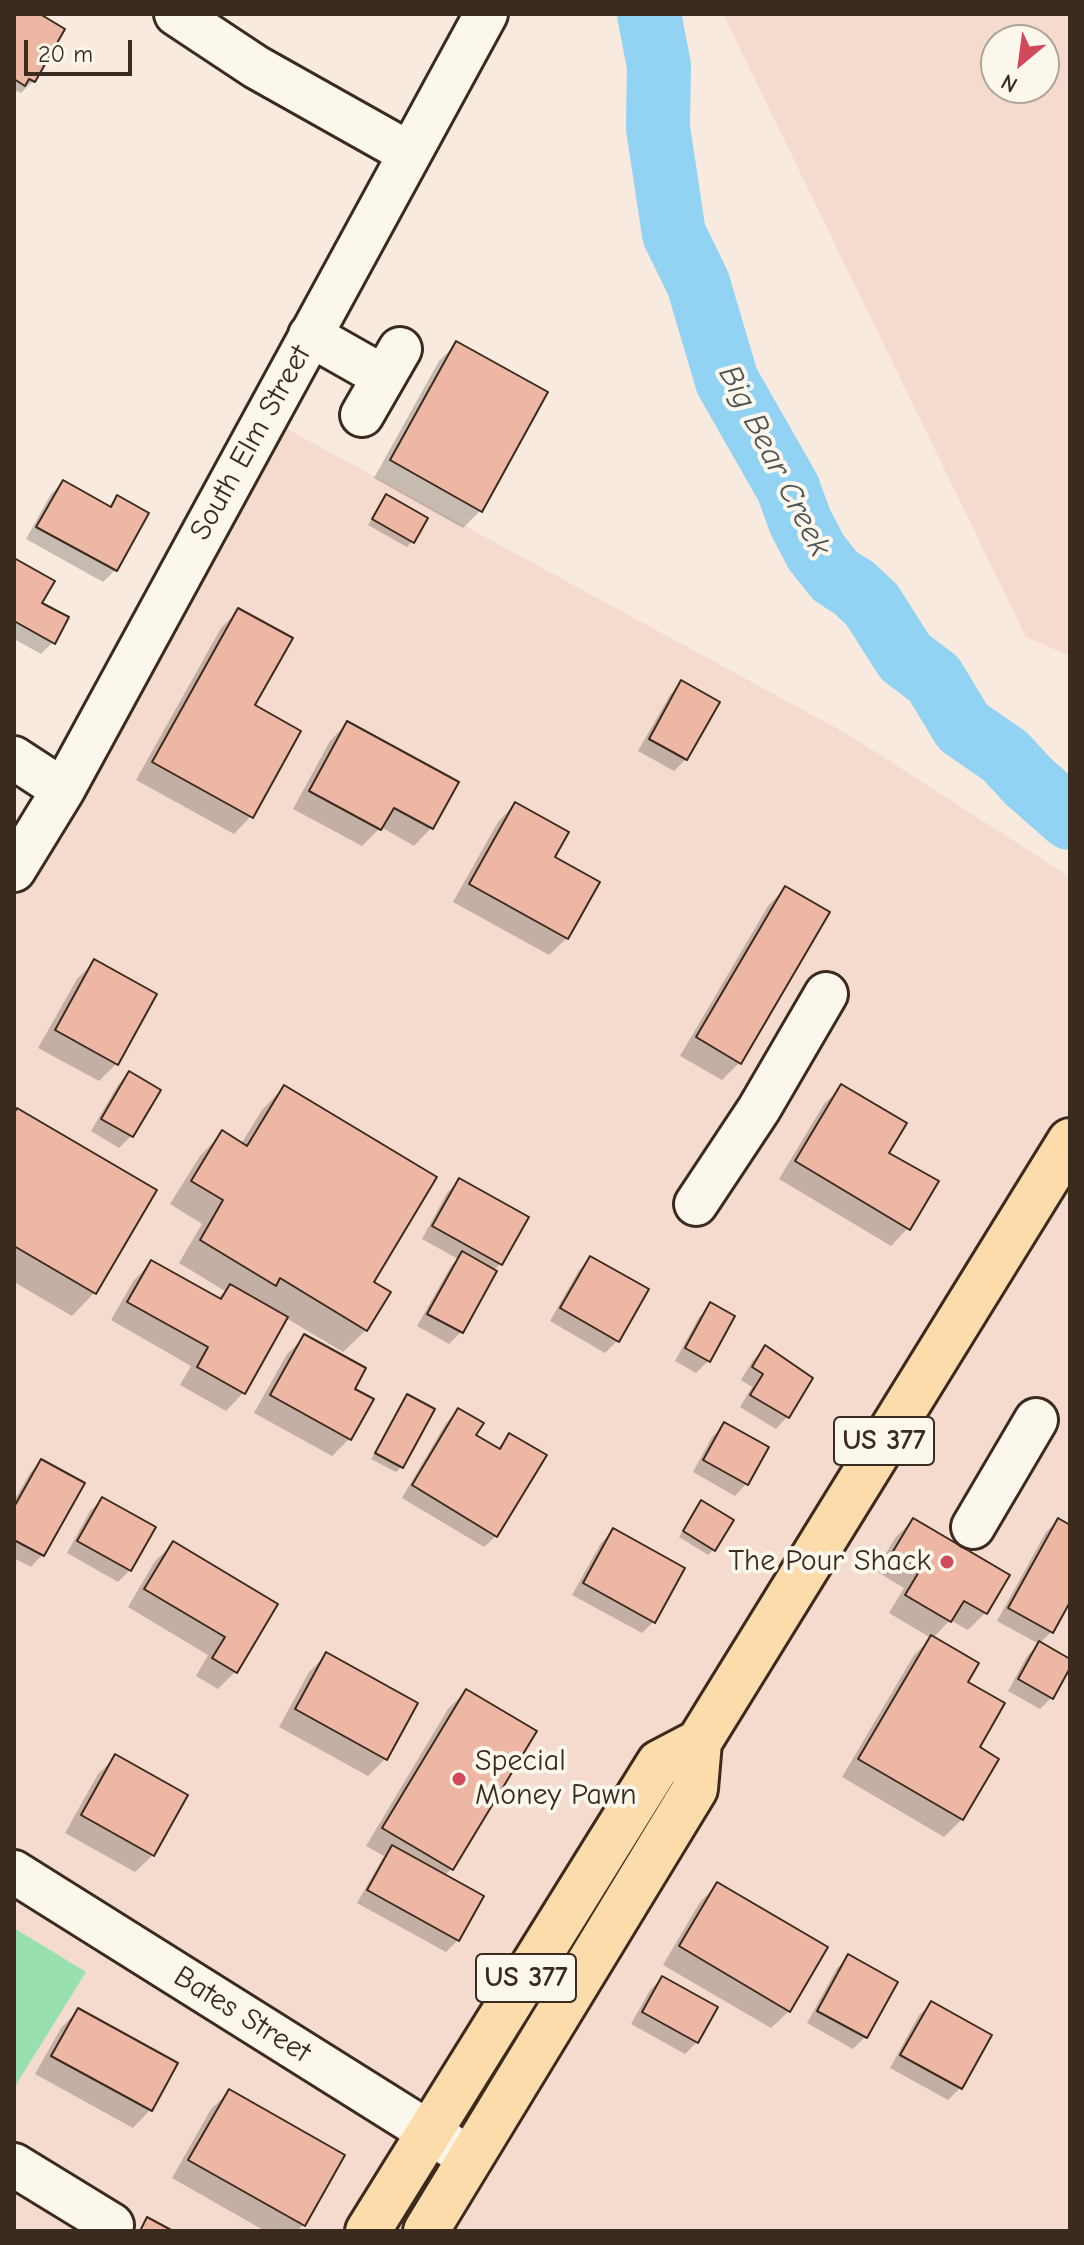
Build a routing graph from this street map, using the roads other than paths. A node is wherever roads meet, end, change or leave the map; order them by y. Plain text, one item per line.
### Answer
1 (176, 14) edge
2 (486, 14) edge
3 (409, 153) junction
4 (310, 335) junction
5 (362, 415) dead end
6 (14, 758) edge
7 (63, 790) junction
8 (14, 870) edge
9 (826, 994) dead end
10 (1070, 1141) edge
11 (696, 1204) dead end
12 (1036, 1420) dead end
13 (973, 1527) dead end
14 (699, 1742) junction
15 (14, 1872) edge
16 (429, 2133) junction
17 (470, 2158) junction
18 (14, 2165) edge
19 (112, 2225) dead end
20 (368, 2231) edge
21 (426, 2231) edge

1 - 3 street
2 - 3 street, South Elm Street
3 - 4 street, South Elm Street
4 - 5 street
4 - 7 street, South Elm Street
6 - 7 street
7 - 8 street, South Elm Street
9 - 11 street
10 - 14 main road, US 377
12 - 13 street
14 - 16 main road, US 377
14 - 17 main road, US 377
15 - 16 street, Bates Street
16 - 17 street, Bates Street
16 - 20 main road, US 377
17 - 21 main road, US 377
18 - 19 street

